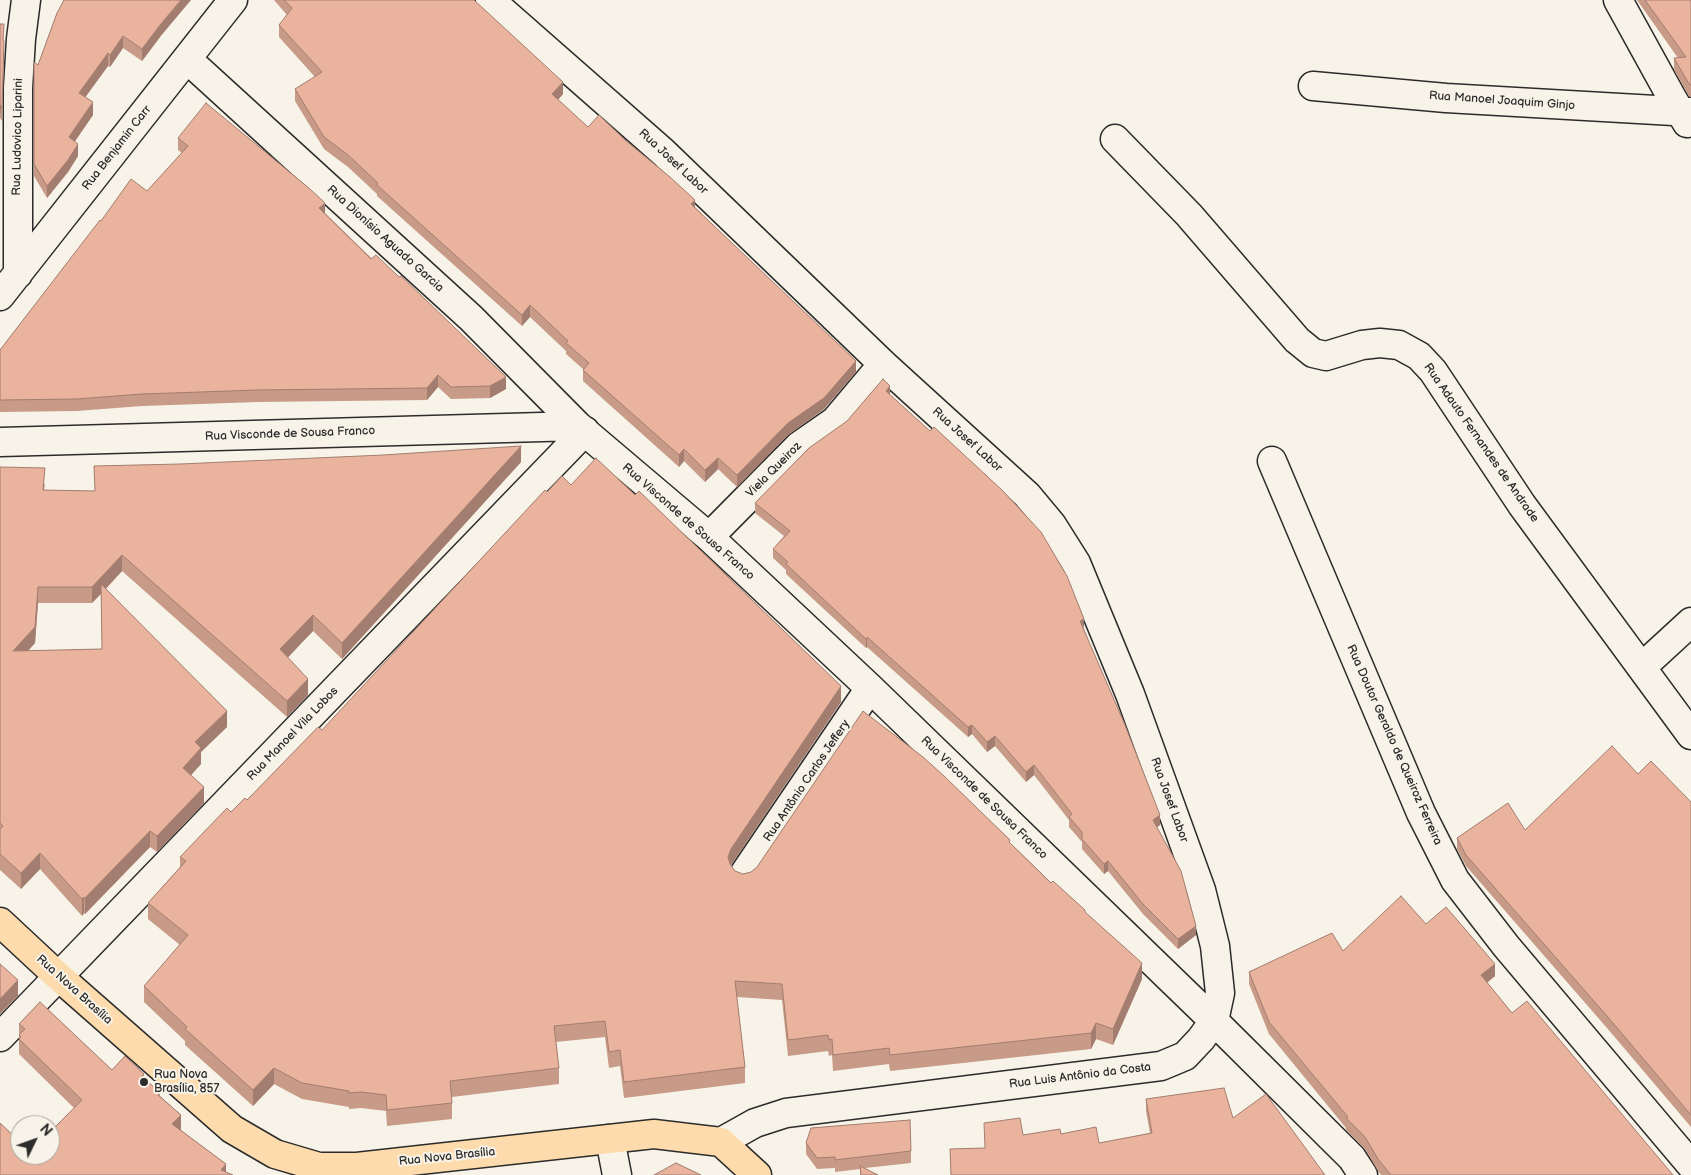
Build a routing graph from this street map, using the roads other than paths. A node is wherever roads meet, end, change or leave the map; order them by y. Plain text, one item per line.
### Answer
1 (26, 0) edge
2 (233, 0) edge
3 (490, 0) edge
4 (1618, 0) edge
5 (187, 58) junction
6 (1314, 86) dead end
7 (1687, 118) edge
8 (1115, 139) dead end
9 (18, 274) junction
10 (0, 296) edge
11 (883, 364) junction
12 (581, 428) junction
13 (0, 442) edge
14 (1272, 461) dead end
15 (709, 537) junction
16 (1691, 622) edge
17 (1642, 667) junction
18 (870, 688) junction
19 (1691, 735) edge
20 (744, 874) edge
21 (0, 922) edge
22 (59, 978) junction
23 (1214, 1021) junction
24 (0, 1037) edge
25 (610, 1139) junction
26 (721, 1142) junction
27 (1691, 1165) edge
28 (317, 1171) edge
29 (616, 1175) edge
30 (757, 1175) edge
31 (1363, 1175) edge

1 - 9 street, Rua Ludovico Liparini
2 - 5 street, Rua Benjamin Carr
3 - 11 street, Rua Josef Labor
4 - 7 street
5 - 9 street, Rua Benjamin Carr
5 - 12 street, Rua Dionísio Aguado Garcia
6 - 7 street, Rua Manoel Joaquim Ginjo
8 - 17 street, Rua Adauto Fernandes de Andrade
9 - 10 street, Rua Benjamin Carr
11 - 15 street, Viela Queiroz
11 - 23 street, Rua Josef Labor
12 - 13 street, Rua Visconde de Sousa Franco
12 - 15 street, Rua Visconde de Sousa Franco
12 - 22 street, Rua Manoel Vila Lobos
14 - 27 street, Rua Doutor Geraldo de Queiroz Ferreira
15 - 18 street, Rua Visconde de Sousa Franco
16 - 17 street
17 - 19 street, Rua Adauto Fernandes de Andrade
18 - 20 street, Rua Antônio Carlos Jeffery
18 - 23 street, Rua Visconde de Sousa Franco
21 - 22 main road, Rua Nova Brasília
22 - 24 street, Rua Manoel Vila Lobos
22 - 28 main road, Rua Nova Brasília
23 - 26 street, Rua Luis Antônio da Costa
23 - 31 street
25 - 26 main road, Rua Nova Brasília
25 - 28 main road, Rua Nova Brasília
25 - 29 street
26 - 30 main road

